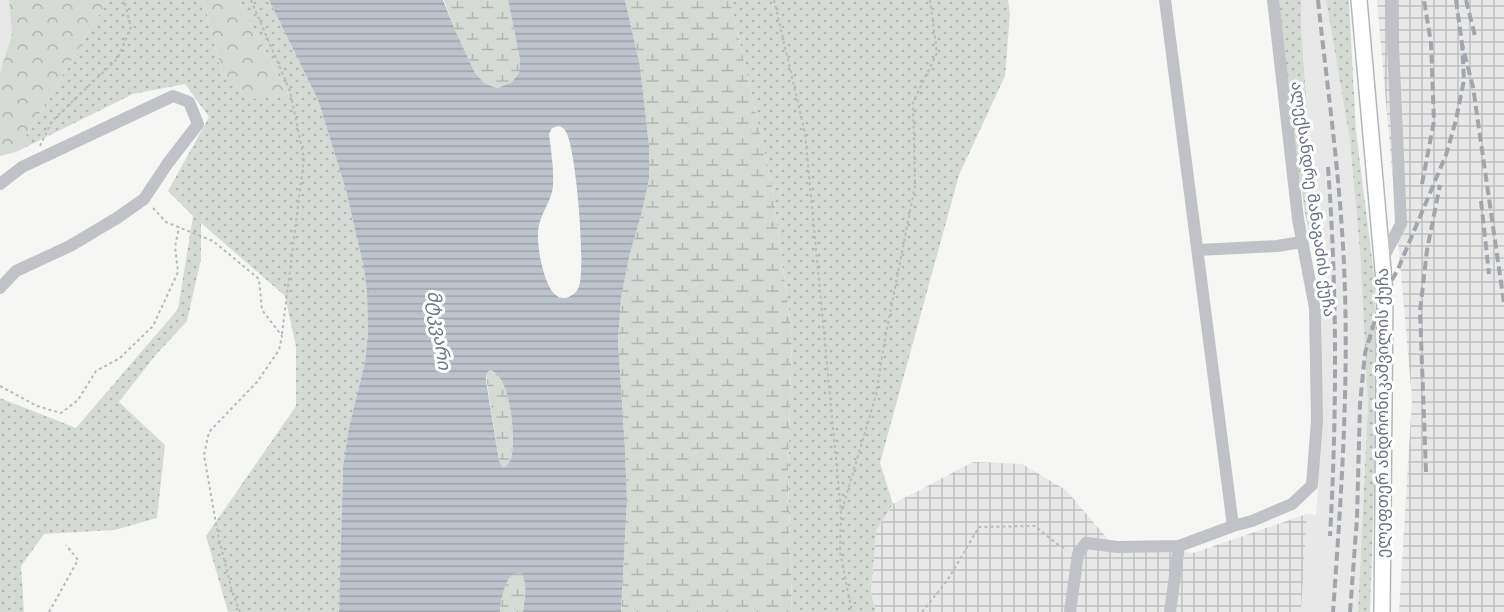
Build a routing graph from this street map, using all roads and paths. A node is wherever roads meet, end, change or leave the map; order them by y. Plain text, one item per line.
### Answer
1 (124, 0) edge
2 (251, 0) edge
3 (774, 0) edge
4 (930, 0) edge
5 (1165, 0) edge
6 (1273, 0) edge
7 (1359, 0) edge
8 (1391, 0) edge
9 (31, 163) junction
10 (0, 184) edge
11 (144, 199) junction
12 (179, 228) junction
13 (1302, 242) junction
14 (1198, 250) junction
15 (1382, 260) junction
16 (0, 288) edge
17 (377, 291) dead end
18 (367, 292) dead end
19 (282, 336) junction
20 (0, 386) edge
21 (841, 512) junction
22 (1233, 526) junction
23 (66, 545) dead end
24 (1179, 546) junction
25 (1078, 554) junction
26 (50, 612) edge
27 (240, 612) edge
28 (852, 612) edge
29 (922, 612) edge
30 (1070, 612) edge
31 (1170, 612) edge
32 (1382, 612) edge

1 - 9 path
2 - 19 path
3 - 21 path
4 - 21 path
5 - 14 street
6 - 13 street, ალექსანდრე მანაგაძის ქუჩა
7 - 15 main road, ელეფთერ ანდრონიკაშვილის ქუჩა
8 - 15 street
9 - 10 street
9 - 11 street
11 - 12 path
11 - 16 street
12 - 19 path
12 - 20 path
13 - 14 street
13 - 22 street, ალექსანდრე მანაგაძის ქუჩა
14 - 22 street
15 - 32 main road, ელეფთერ ანდრონიკაშვილის ქუჩა
17 - 18 path
19 - 27 path
21 - 28 path
22 - 24 street, ალექსანდრე მანაგაძის ქუჩა
23 - 26 path
24 - 25 street, ალექსანდრე მანაგაძის ქუჩა
24 - 31 street
25 - 29 path
25 - 30 street

